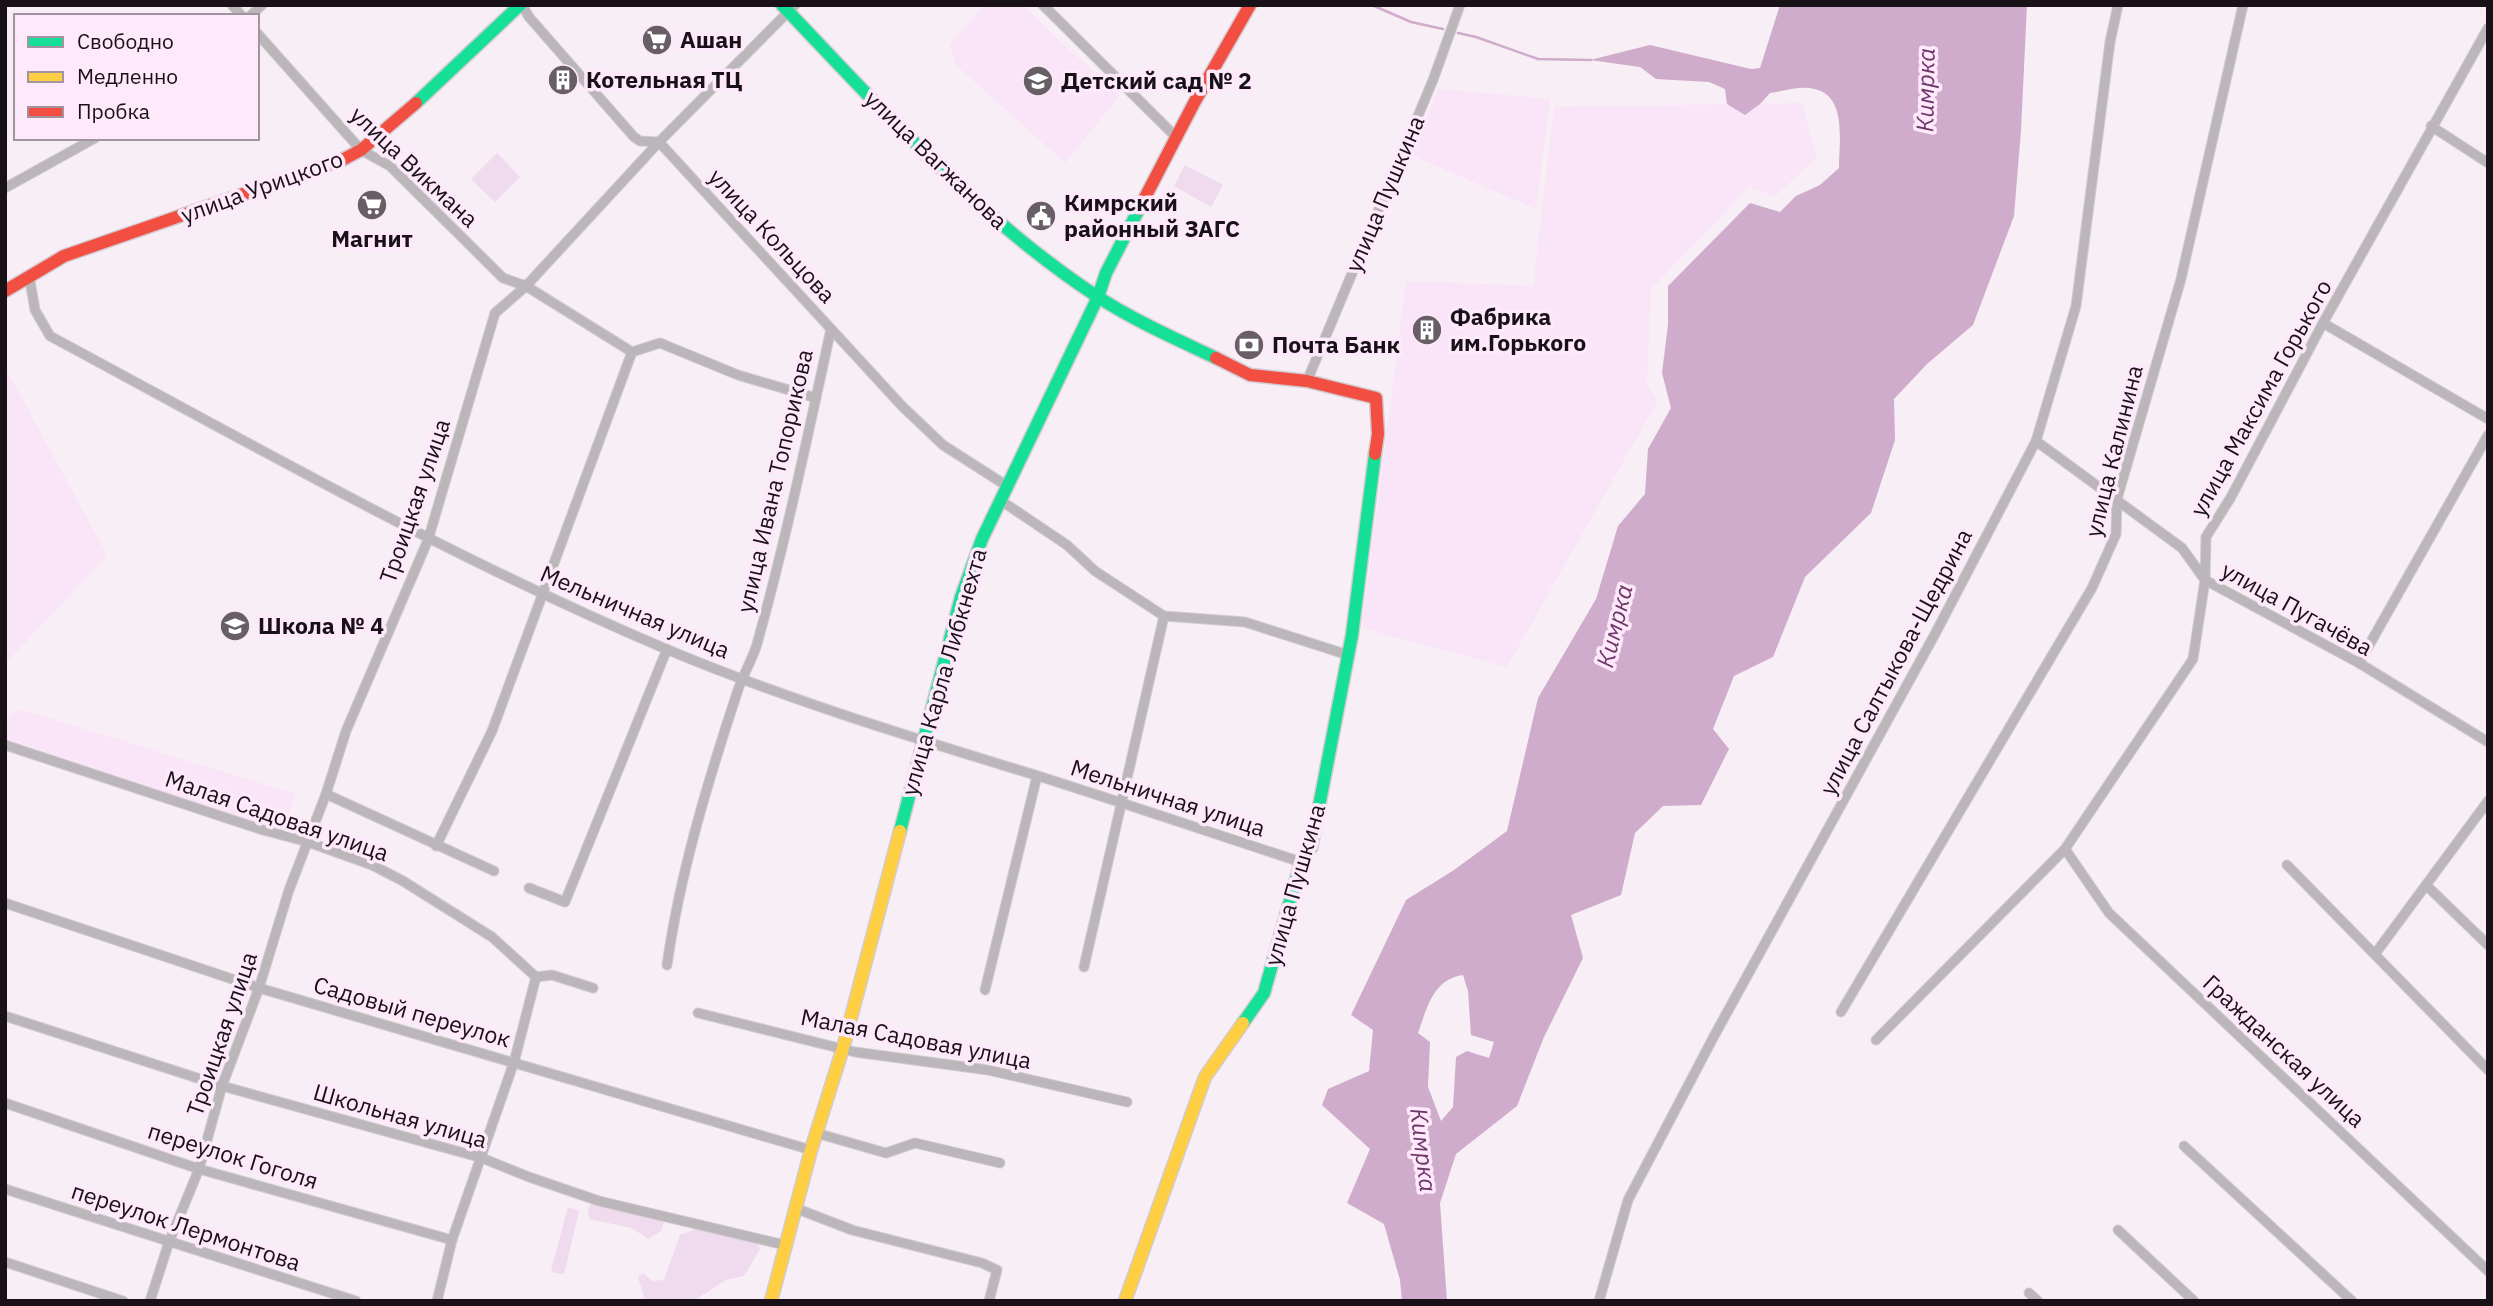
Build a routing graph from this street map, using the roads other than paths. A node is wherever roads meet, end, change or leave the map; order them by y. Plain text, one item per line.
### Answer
1 (521, 5) edge
2 (1043, 5) edge
3 (1250, 5) edge
4 (1460, 5) edge
5 (2118, 5) edge
6 (2243, 5) edge
7 (788, 7) edge
8 (2488, 28) edge
9 (259, 35) edge
10 (2431, 126) junction
11 (1176, 137) junction
12 (91, 140) edge
13 (659, 142) junction
14 (361, 150) junction
15 (2488, 163) edge
16 (5, 188) edge
17 (29, 275) junction
18 (526, 286) junction
19 (5, 291) edge
20 (1098, 297) junction
21 (2323, 323) junction
22 (831, 329) junction
23 (632, 352) junction
24 (1307, 381) junction
25 (816, 398) junction
26 (1376, 398) joint
27 (2488, 419) edge
28 (2488, 435) edge
29 (2036, 441) junction
30 (1007, 486) junction
31 (2117, 499) junction
32 (1000, 500) junction
33 (428, 540) junction
34 (2205, 580) junction
35 (544, 595) junction
36 (1164, 616) junction
37 (667, 649) junction
38 (1349, 654) junction
39 (2359, 663) junction
40 (742, 679) junction
41 (922, 740) junction
42 (2488, 742) edge
43 (5, 745) edge
44 (1037, 776) junction
45 (326, 794) junction
46 (2488, 801) edge
47 (1122, 802) junction
48 (307, 842) junction
49 (436, 846) junction
50 (2065, 849) junction
51 (1301, 862) junction
52 (2287, 865) dead end
53 (494, 871) dead end
54 (2427, 886) junction
55 (529, 888) dead end
56 (5, 903) edge
57 (2488, 945) edge
58 (2375, 954) junction
59 (667, 965) dead end
60 (1084, 967) dead end
61 (536, 977) junction
62 (259, 988) junction
63 (593, 988) dead end
64 (985, 990) dead end
65 (1841, 1012) dead end
66 (698, 1013) dead end
67 (5, 1016) edge
68 (1876, 1040) dead end
69 (843, 1048) junction
70 (514, 1062) junction
71 (2488, 1070) edge
72 (222, 1086) junction
73 (1127, 1102) dead end
74 (5, 1103) edge
75 (816, 1133) junction
76 (2184, 1146) dead end
77 (811, 1150) junction
78 (482, 1158) junction
79 (1000, 1163) dead end
80 (199, 1169) junction
81 (5, 1189) edge
82 (795, 1208) junction
83 (2118, 1230) dead end
84 (452, 1240) junction
85 (169, 1242) junction
86 (785, 1245) junction
87 (5, 1262) edge
88 (2488, 1271) edge
89 (2029, 1293) dead end
90 (123, 1301) edge
91 (150, 1301) edge
92 (356, 1301) edge
93 (437, 1301) edge
94 (771, 1301) edge
95 (989, 1301) edge
96 (1125, 1301) edge
97 (1599, 1301) edge
98 (2038, 1301) edge
99 (2194, 1301) edge
100 (2352, 1301) edge

1 - 13 street, улица Кольцова
1 - 14 street, улица Урицкого
2 - 11 street
3 - 11 street, улица Карла Либкнехта
4 - 24 street, улица Пушкина
5 - 29 street, улица Салтыкова-Щедрина
6 - 31 street, улица Калинина
7 - 13 street, Троицкая улица
7 - 20 street, улица Вагжанова
8 - 10 street, улица Максима Горького
9 - 14 street, улица Викмана
10 - 15 street
10 - 21 street, улица Максима Горького
11 - 20 street, улица Карла Либкнехта
12 - 16 street
13 - 18 street, Троицкая улица
13 - 22 street, улица Кольцова
14 - 17 street, улица Урицкого
14 - 18 street, улица Викмана
17 - 19 street, улица Урицкого
17 - 33 street, Мельничная улица
18 - 23 street, улица Викмана
18 - 33 street, Троицкая улица
20 - 24 street, улица Вагжанова
20 - 30 street, улица Карла Либкнехта
21 - 27 street
21 - 34 street, улица Максима Горького
22 - 25 street, улица Ивана Топорикова
22 - 30 street, улица Кольцова
23 - 25 street
23 - 35 street
24 - 26 street, улица Вагжанова
25 - 40 street, улица Ивана Топорикова
26 - 38 street, улица Пушкина
28 - 39 street
29 - 31 street, улица Пугачёва
29 - 97 street, улица Салтыкова-Щедрина
30 - 32 street, улица Карла Либкнехта
31 - 34 street, улица Пугачёва
31 - 65 street, улица Калинина
32 - 36 street
32 - 41 street, улица Карла Либкнехта
33 - 35 street, Мельничная улица
33 - 45 street, Троицкая улица
34 - 39 street, улица Пугачёва
34 - 50 street, улица Максима Горького
35 - 37 street, Мельничная улица
35 - 49 street
36 - 38 street
36 - 47 street
37 - 40 street, Мельничная улица
37 - 55 street
38 - 51 street, улица Пушкина
39 - 42 street, улица Пугачёва
40 - 41 street, Мельничная улица
40 - 59 street, улица Ивана Топорикова
41 - 44 street, Мельничная улица
41 - 69 street, улица Карла Либкнехта
43 - 48 street, Малая Садовая улица
44 - 47 street, Мельничная улица
44 - 64 street
45 - 48 street, Троицкая улица
45 - 49 street
46 - 54 street
47 - 51 street, Мельничная улица
47 - 60 street
48 - 61 street, Малая Садовая улица
48 - 62 street, Троицкая улица
49 - 53 street
50 - 68 street, улица Максима Горького
50 - 88 street, Гражданская улица
51 - 96 street, улица Пушкина
52 - 58 street
54 - 57 street
54 - 58 street
56 - 62 street, Садовый переулок
58 - 71 street
61 - 63 street
61 - 70 street
62 - 70 street, Садовый переулок
62 - 72 street, Троицкая улица
66 - 69 street, Малая Садовая улица
67 - 72 street, Школьная улица
69 - 73 street, Малая Садовая улица
69 - 75 street, улица Карла Либкнехта
70 - 77 street, Садовый переулок
70 - 78 street
72 - 78 street, Школьная улица
72 - 80 street, Троицкая улица
74 - 80 street, переулок Гоголя
75 - 77 street, улица Карла Либкнехта
75 - 79 street
76 - 100 street
77 - 82 street, улица Карла Либкнехта
78 - 84 street
78 - 86 street, Школьная улица
80 - 84 street, переулок Гоголя
80 - 85 street, Троицкая улица
81 - 85 street, переулок Лермонтова
82 - 86 street, улица Карла Либкнехта
82 - 95 street
83 - 99 street
84 - 93 street
85 - 91 street, Троицкая улица
85 - 92 street, переулок Лермонтова
86 - 94 street, улица Карла Либкнехта
87 - 90 street
89 - 98 street

